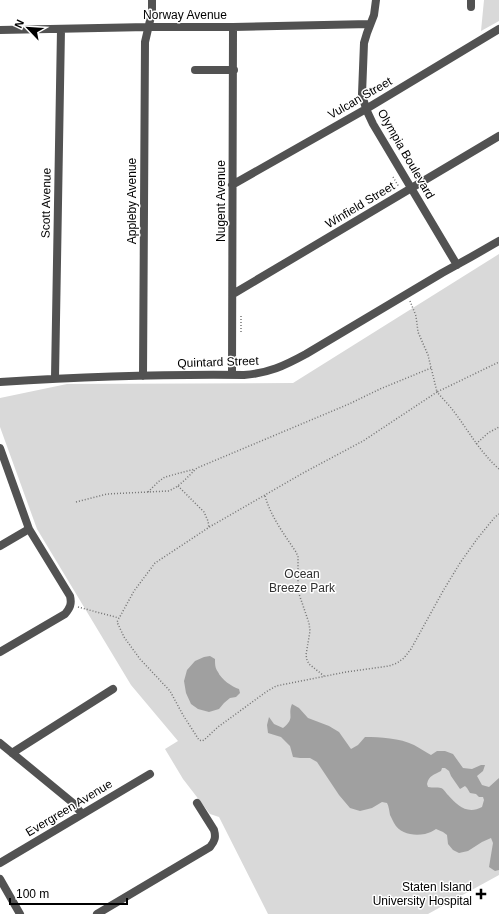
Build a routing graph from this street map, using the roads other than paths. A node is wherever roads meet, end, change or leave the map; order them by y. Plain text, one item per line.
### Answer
1 (152, 0) edge
2 (376, 0) edge
3 (370, 24) junction
4 (148, 27) junction
5 (233, 27) junction
6 (61, 29) junction
7 (499, 29) edge
8 (0, 30) edge
9 (195, 70) dead end
10 (234, 70) junction
11 (366, 109) junction
12 (499, 136) edge
13 (232, 185) junction
14 (412, 188) junction
15 (499, 241) edge
16 (457, 265) junction
17 (232, 294) junction
18 (232, 375) junction
19 (142, 376) junction
20 (55, 378) junction
21 (0, 382) edge
22 (0, 448) edge
23 (29, 529) junction
24 (0, 546) edge
25 (0, 652) edge
26 (113, 689) dead end
27 (0, 743) edge
28 (12, 753) junction
29 (150, 774) dead end
30 (198, 803) dead end
31 (82, 814) junction
32 (0, 863) edge
33 (0, 879) edge
34 (20, 914) edge
35 (98, 914) edge

1 - 4 street, Appleby Avenue
2 - 3 street, Olympia Boulevard
3 - 5 street, Norway Avenue
3 - 11 street, Olympia Boulevard
4 - 5 street, Norway Avenue
4 - 6 street, Norway Avenue
4 - 19 street, Appleby Avenue
5 - 10 street, Nugent Avenue
6 - 8 street, Norway Avenue
6 - 20 street, Scott Avenue
7 - 11 street, Vulcan Street
9 - 10 street
10 - 13 street, Nugent Avenue
11 - 13 street, Vulcan Street
11 - 14 street, Olympia Boulevard
12 - 14 street, Winfield Street
13 - 17 street, Nugent Avenue
14 - 16 street, Olympia Boulevard
14 - 17 street, Winfield Street
15 - 16 street, Quintard Street
16 - 18 street, Quintard Street
17 - 18 street, Nugent Avenue
18 - 19 street, Quintard Street
19 - 20 street, Quintard Street
20 - 21 street, Quintard Street
22 - 23 street
23 - 24 street
23 - 25 street
26 - 28 street
27 - 28 street
28 - 31 street
29 - 31 street, Evergreen Avenue
30 - 35 street
31 - 32 street, Evergreen Avenue
33 - 34 street

